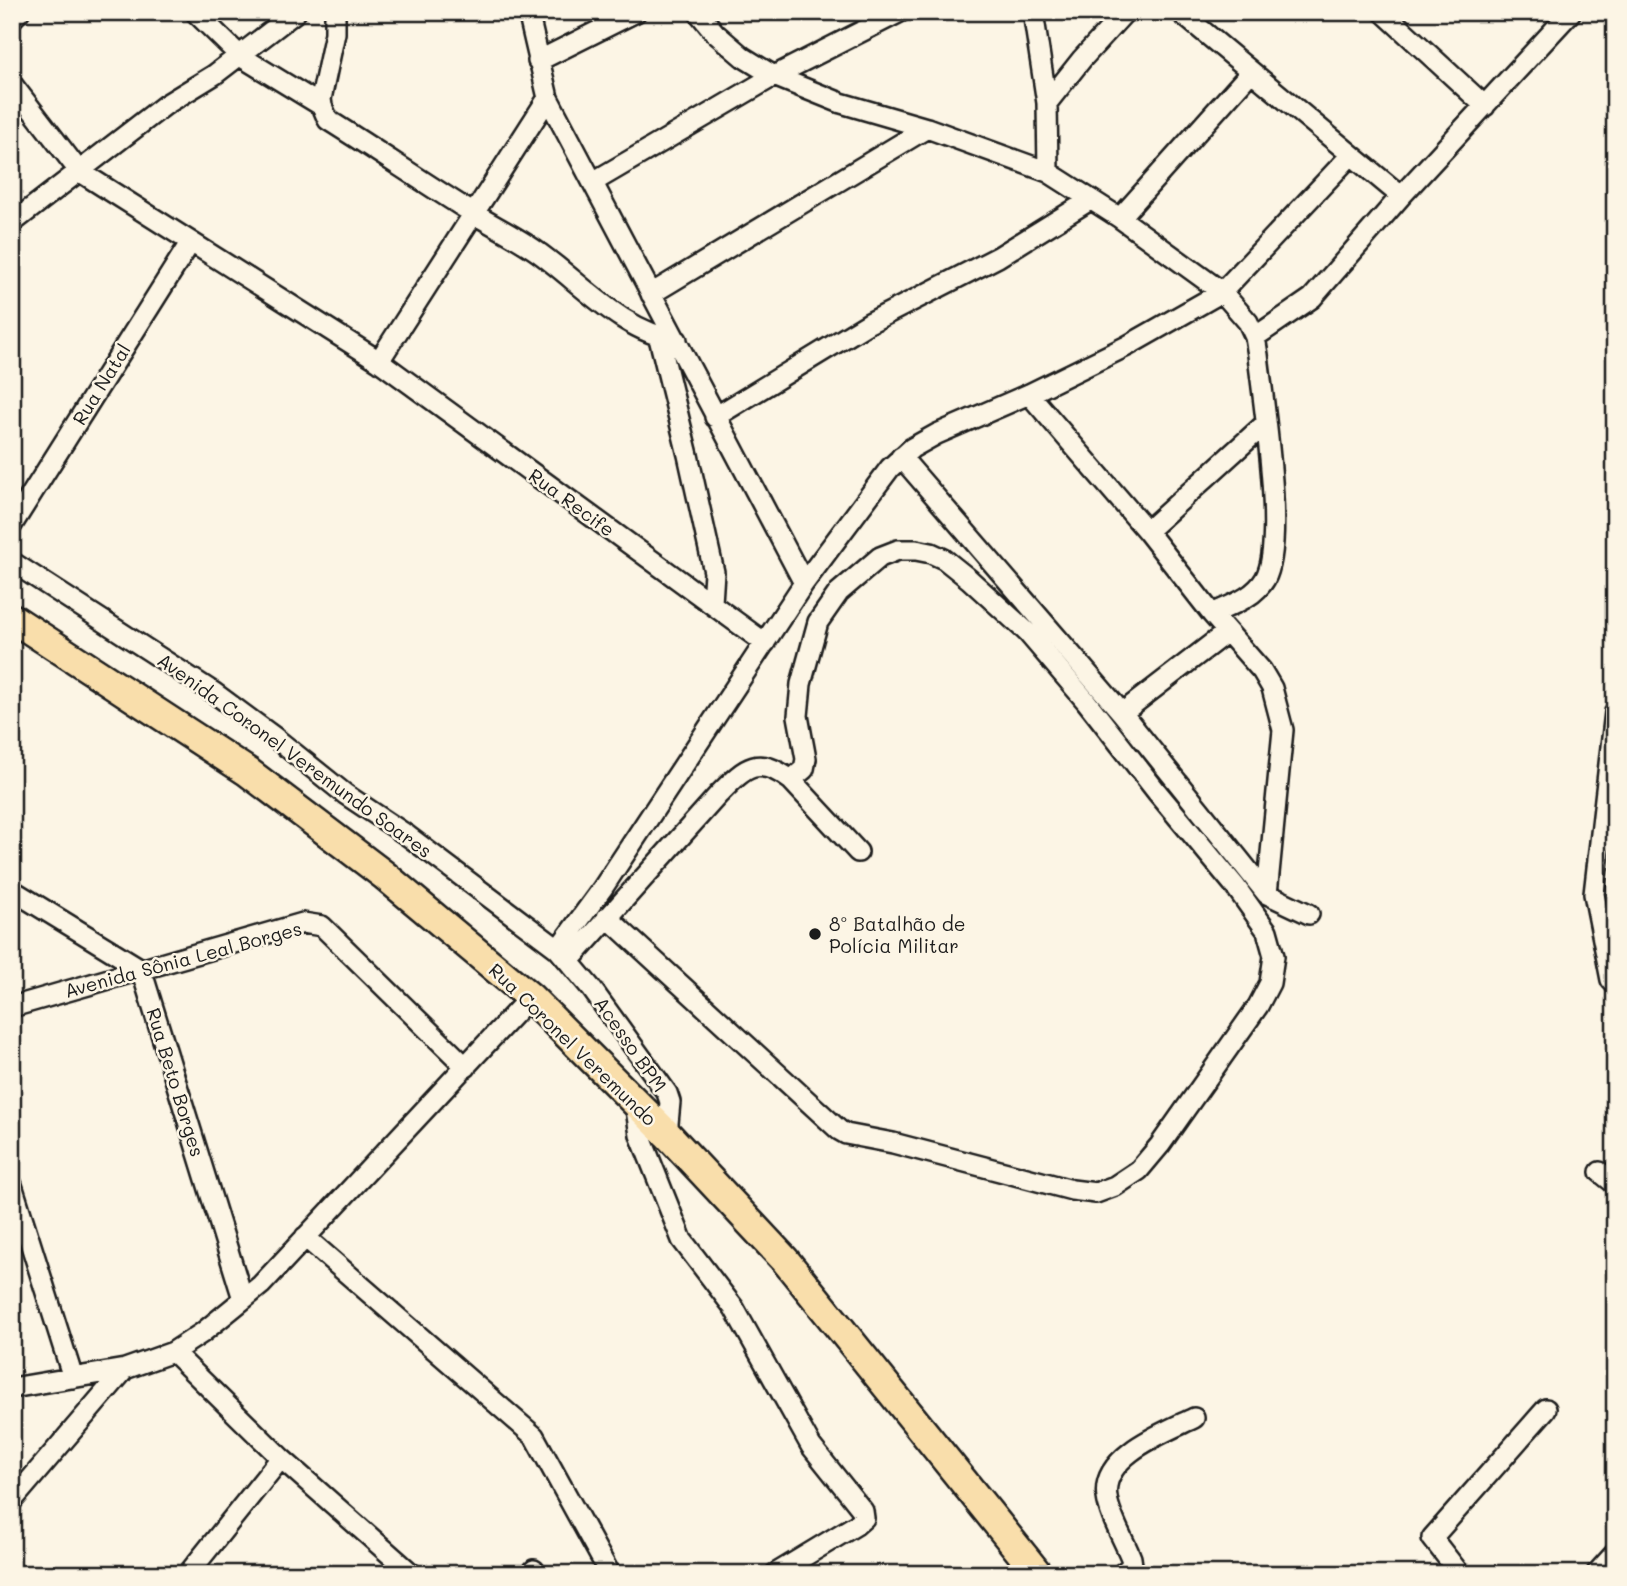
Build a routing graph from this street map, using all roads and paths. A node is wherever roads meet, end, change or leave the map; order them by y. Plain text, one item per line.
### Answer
1 (19, 12) edge
2 (195, 12) edge
3 (296, 12) edge
4 (335, 12) edge
5 (528, 12) edge
6 (636, 12) edge
7 (698, 12) edge
8 (900, 12) edge
9 (1033, 12) edge
10 (1125, 12) edge
11 (1180, 12) edge
12 (1382, 12) edge
13 (1571, 12) edge
14 (12, 19) edge
15 (240, 56) junction
16 (538, 61) junction
17 (1250, 73) junction
18 (774, 76) junction
19 (12, 84) edge
20 (548, 98) junction
21 (1047, 103) junction
22 (321, 106) junction
23 (1485, 106) junction
24 (927, 128) junction
25 (1351, 155) junction
26 (79, 171) junction
27 (1048, 172) junction
28 (593, 182) junction
29 (1401, 196) junction
30 (1090, 200) junction
31 (473, 213) junction
32 (1120, 218) junction
33 (12, 223) edge
34 (190, 243) junction
35 (1222, 292) junction
36 (651, 294) junction
37 (1255, 337) junction
38 (668, 339) junction
39 (379, 361) junction
40 (1029, 394) junction
41 (715, 417) junction
42 (1265, 424) junction
43 (901, 457) junction
44 (12, 525) edge
45 (1147, 531) junction
46 (12, 562) edge
47 (804, 583) junction
48 (712, 603) junction
49 (1212, 614) junction
50 (12, 618) edge
51 (1227, 632) junction
52 (765, 643) junction
53 (1615, 712) edge
54 (1122, 713) junction
55 (792, 780) junction
56 (858, 852) dead end
57 (12, 890) edge
58 (1267, 894) junction
59 (1309, 914) dead end
60 (607, 917) junction
61 (563, 955) junction
62 (141, 969) junction
63 (1615, 984) edge
64 (530, 997) junction
65 (12, 1007) edge
66 (466, 1067) junction
67 (635, 1103) junction
68 (667, 1134) junction
69 (12, 1185) edge
70 (305, 1237) junction
71 (243, 1299) junction
72 (173, 1352) junction
73 (125, 1369) junction
74 (73, 1378) junction
75 (12, 1388) edge
76 (1546, 1409) dead end
77 (1194, 1418) dead end
78 (281, 1458) junction
79 (12, 1501) edge
80 (1615, 1553) edge
81 (188, 1574) edge
82 (412, 1574) edge
83 (610, 1574) edge
84 (775, 1574) edge
85 (1038, 1574) edge
86 (1122, 1574) edge
87 (1460, 1574) edge
88 (1596, 1574) edge

1 - 14 street
2 - 15 street
3 - 15 street
4 - 22 street
5 - 16 street
6 - 16 street
7 - 18 street
8 - 18 street
9 - 21 street
10 - 21 street
11 - 17 street
12 - 23 street
13 - 23 street
15 - 22 street
15 - 26 street
16 - 20 street
17 - 25 street
17 - 32 street
18 - 24 street
18 - 28 street
19 - 26 street, Rua Recife
20 - 28 street
20 - 31 street
21 - 27 street
22 - 31 street
23 - 29 street
24 - 27 street
24 - 36 street
25 - 29 street
25 - 35 street
26 - 33 street
26 - 34 street, Rua Recife
27 - 30 street
28 - 36 street
29 - 37 street
30 - 32 street
30 - 41 street
31 - 38 street
31 - 39 street
32 - 35 street
34 - 39 street, Rua Recife
34 - 44 street, Rua Natal
35 - 37 street
35 - 40 street
36 - 38 street
37 - 42 street
38 - 41 street
38 - 48 street
39 - 48 street, Rua Recife
40 - 43 street
40 - 45 street
41 - 47 street
42 - 45 street
42 - 49 street
43 - 47 street
43 - 54 street
45 - 49 street
46 - 61 street, Avenida Coronel Veremundo Soares
47 - 52 street
48 - 52 street, Rua Recife
49 - 51 street
50 - 64 highway, Rua Coronel Veremundo
51 - 54 street
51 - 58 street
52 - 61 street
53 - 63 street
54 - 58 street
55 - 56 street
55 - 60 street
55 - 60 street
57 - 62 street
58 - 59 street
60 - 61 street
61 - 68 street, Acesso BPM
62 - 65 street, Avenida Sônia Leal Borges
62 - 66 street, Avenida Sônia Leal Borges
62 - 71 street, Rua Beto Borges
64 - 66 street
64 - 67 highway, Rua Coronel Veremundo
66 - 70 street
67 - 68 highway, Rua Coronel Veremundo
67 - 84 street
68 - 85 highway, Rua Coronel Veremundo
69 - 74 street
70 - 71 street
70 - 83 street
71 - 72 street
72 - 73 street
72 - 78 street
73 - 74 street
73 - 79 street
74 - 75 street
76 - 87 street
77 - 86 street
78 - 81 street
78 - 82 street
80 - 88 street

